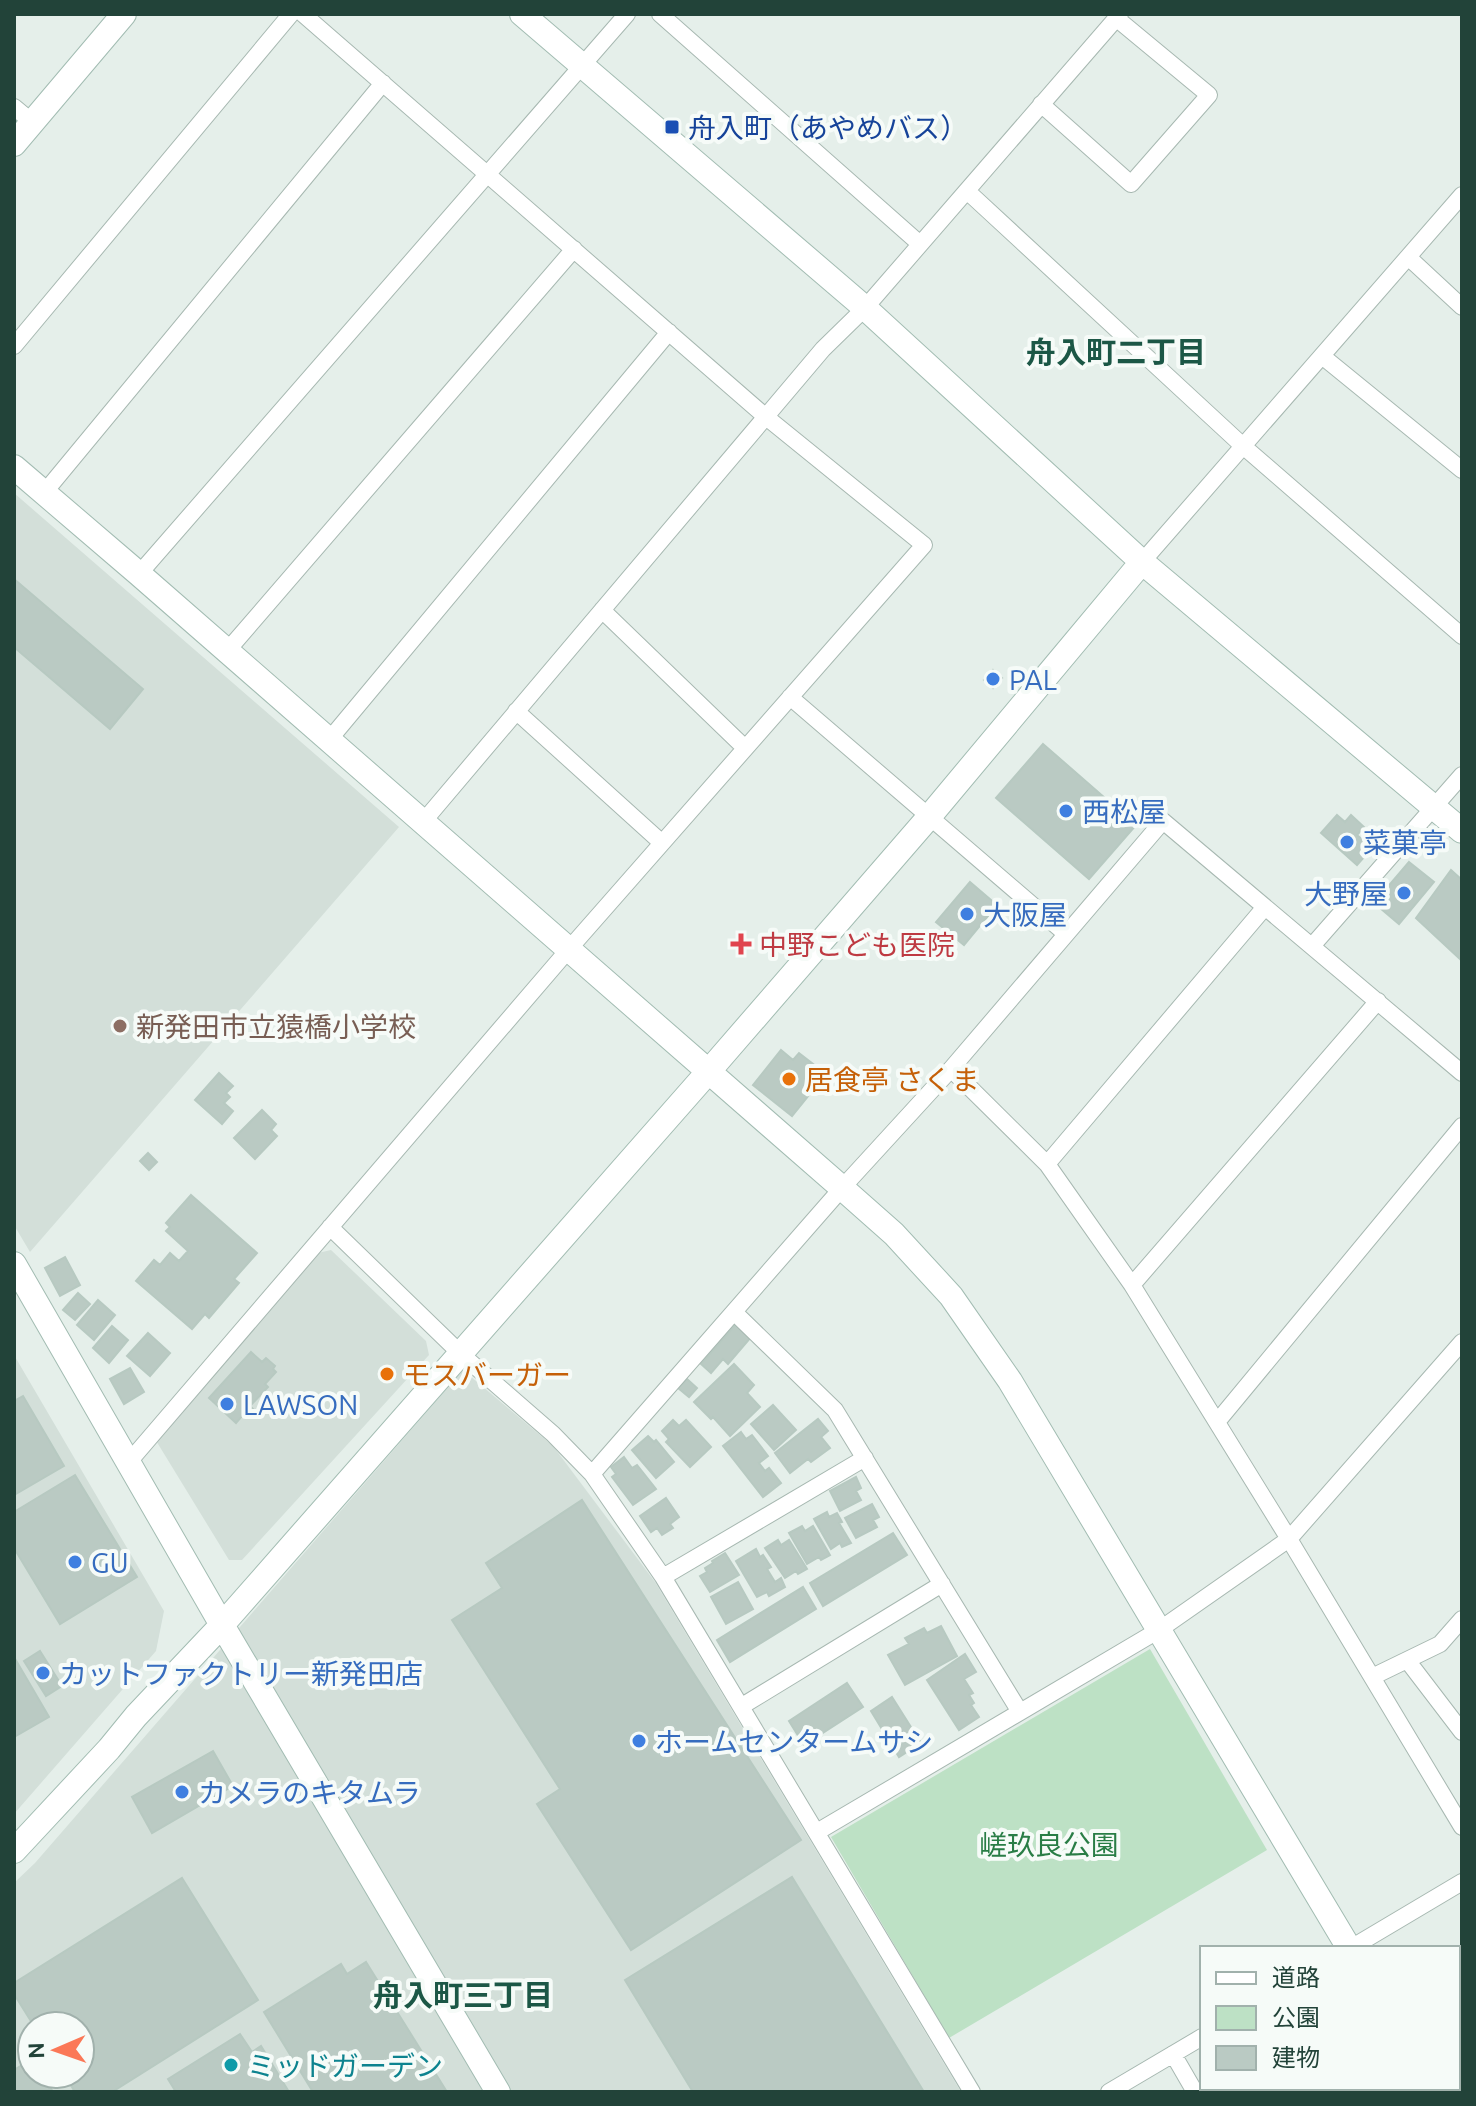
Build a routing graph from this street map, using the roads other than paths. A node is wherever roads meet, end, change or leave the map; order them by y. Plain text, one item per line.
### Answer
1 (124, 14) edge
2 (291, 14) edge
3 (303, 14) edge
4 (522, 14) edge
5 (627, 14) edge
6 (660, 14) edge
7 (1118, 16) edge
8 (582, 66) junction
9 (383, 83) junction
10 (1041, 104) junction
11 (23, 115) edge
12 (14, 144) edge
13 (488, 174) junction
14 (967, 191) junction
15 (1462, 195) edge
16 (920, 244) junction
17 (574, 249) junction
18 (1408, 257) junction
19 (1462, 307) edge
20 (865, 308) junction
21 (669, 332) junction
22 (14, 346) edge
23 (1322, 356) junction
24 (766, 417) junction
25 (1243, 446) junction
26 (14, 467) edge
27 (1462, 470) edge
28 (44, 493) junction
29 (1142, 562) junction
30 (139, 574) junction
31 (602, 610) junction
32 (1462, 636) edge
33 (227, 651) junction
34 (790, 697) junction
35 (516, 711) junction
36 (329, 740) junction
37 (745, 748) junction
38 (1462, 775) edge
39 (1434, 806) junction
40 (929, 817) junction
41 (423, 822) junction
42 (1462, 831) edge
43 (662, 843) junction
44 (1265, 907) junction
45 (1066, 934) junction
46 (1312, 946) junction
47 (569, 949) junction
48 (1378, 1001) junction
49 (951, 1069) junction
50 (709, 1071) junction
51 (1462, 1073) edge
52 (1462, 1126) edge
53 (1047, 1164) junction
54 (842, 1188) junction
55 (330, 1227) junction
56 (14, 1264) edge
57 (1132, 1285) junction
58 (734, 1312) junction
59 (1462, 1342) edge
60 (461, 1354) junction
61 (1217, 1422) junction
62 (865, 1458) junction
63 (128, 1463) junction
64 (592, 1474) junction
65 (1289, 1539) junction
66 (663, 1577) junction
67 (942, 1584) junction
68 (1462, 1619) edge
69 (222, 1625) junction
70 (1159, 1630) junction
71 (1407, 1660) junction
72 (1372, 1677) junction
73 (742, 1706) junction
74 (1020, 1712) junction
75 (1462, 1732) edge
76 (1462, 1827) edge
77 (817, 1832) junction
78 (14, 1851) edge
79 (1462, 1882) edge
80 (1349, 1946) edge
81 (1353, 1946) edge
82 (1200, 2038) edge
83 (1173, 2054) junction
84 (498, 2092) edge
85 (972, 2092) edge
86 (1109, 2092) edge
87 (1195, 2092) edge

1 - 11 street
2 - 22 street
3 - 9 street
4 - 8 street
5 - 8 street
6 - 16 street
7 - 10 street
7 - 10 street
8 - 13 street
8 - 20 street
9 - 13 street
9 - 28 street
10 - 14 street
11 - 12 street
13 - 17 street
13 - 30 street
14 - 16 street
14 - 25 street
15 - 18 street
16 - 20 street
17 - 21 street
17 - 33 street
18 - 19 street
18 - 23 street
20 - 24 street
20 - 29 street
21 - 24 street
21 - 36 street
23 - 25 street
23 - 27 street
24 - 31 street
24 - 34 street
25 - 29 street
25 - 32 street
26 - 28 street
28 - 30 street
29 - 39 street
29 - 40 street
30 - 33 street
31 - 35 street
31 - 37 street
33 - 36 street
34 - 37 street
34 - 40 street
35 - 41 street
35 - 43 street
36 - 41 street
37 - 43 street
38 - 39 street
39 - 42 street
39 - 46 street
40 - 45 street
40 - 50 street
41 - 47 street
43 - 47 street
44 - 45 street
44 - 46 street
44 - 53 street
45 - 49 street
46 - 48 street
47 - 50 street
47 - 55 street
48 - 51 street
48 - 57 street
49 - 53 street
49 - 54 street
50 - 54 street
50 - 60 street
52 - 61 street
53 - 57 street
54 - 58 street
54 - 70 street
55 - 60 street
55 - 63 street
56 - 63 street
57 - 61 street
58 - 62 street
58 - 64 street
59 - 65 street
60 - 64 street
60 - 69 street
61 - 65 street
62 - 66 street
62 - 67 street
63 - 69 street
64 - 66 street
65 - 70 street
65 - 72 street
66 - 73 street
67 - 73 street
67 - 74 street
68 - 71 street
69 - 78 street
69 - 84 street
70 - 74 street
70 - 80 street
71 - 72 street
71 - 75 street
72 - 76 street
73 - 77 street
74 - 77 street
77 - 85 street
79 - 81 street
82 - 83 street
83 - 86 street
83 - 87 street

